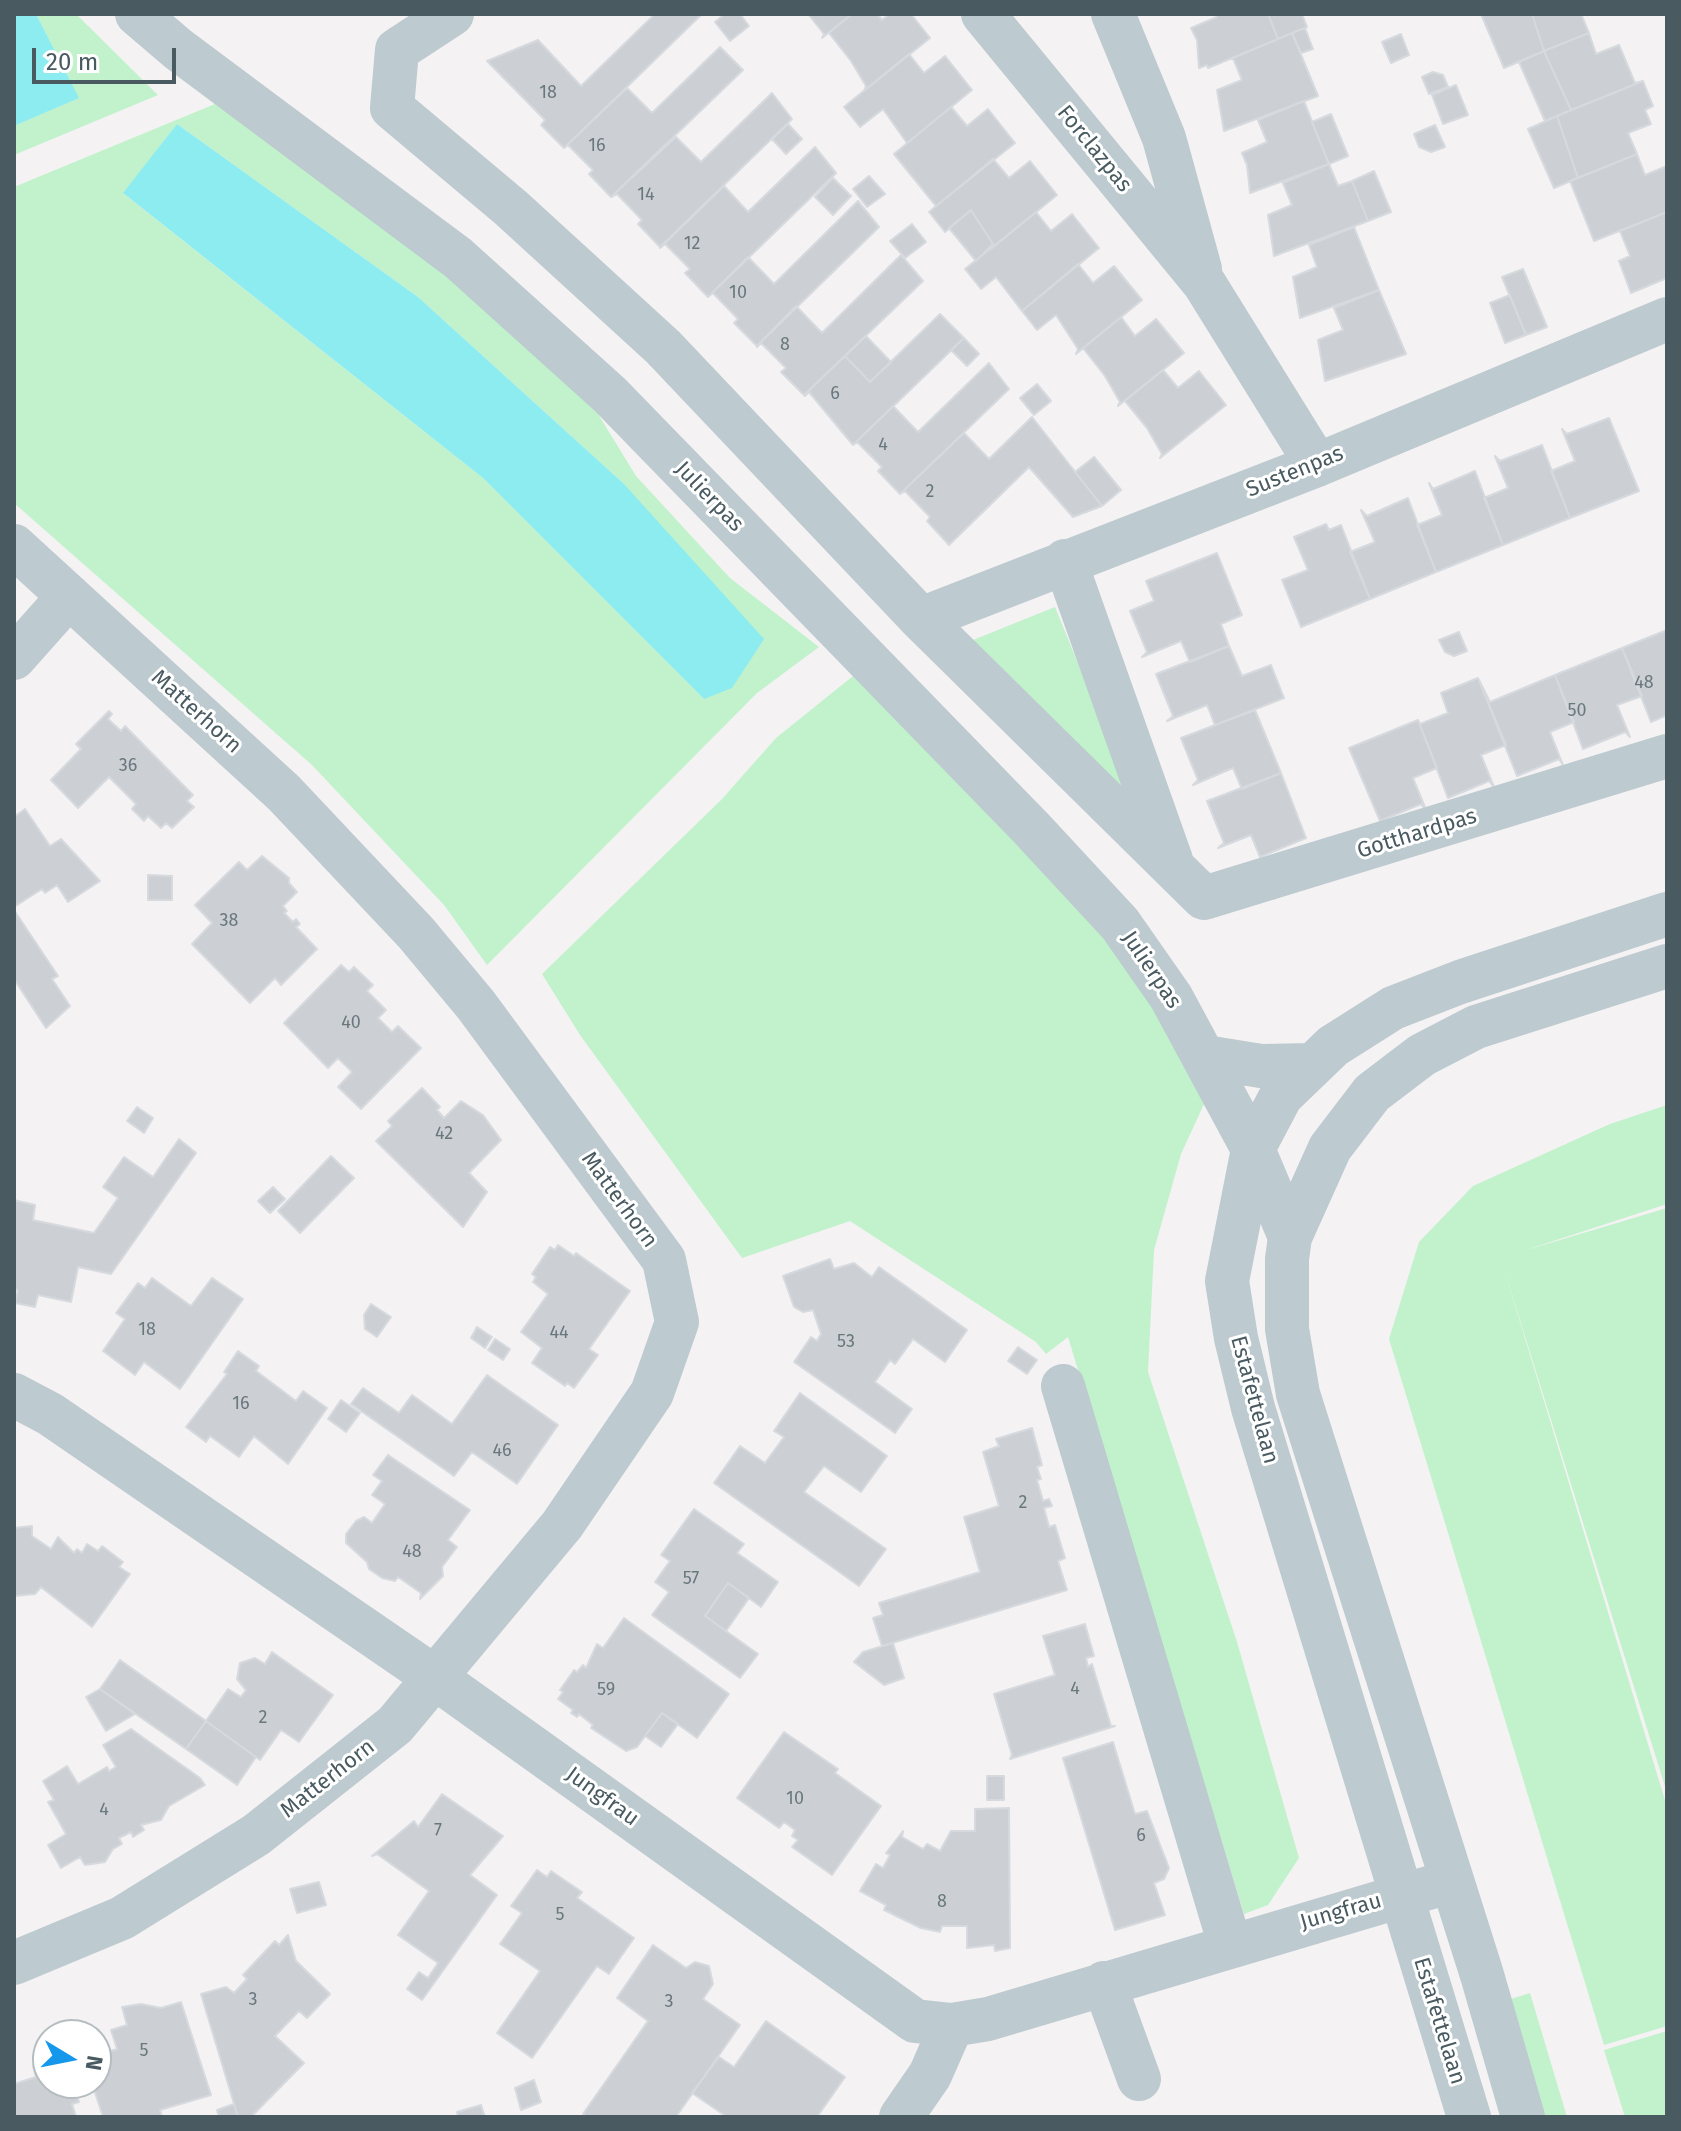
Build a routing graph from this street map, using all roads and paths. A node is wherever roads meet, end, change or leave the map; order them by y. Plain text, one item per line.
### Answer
1 (137, 14) edge
2 (452, 14) edge
3 (983, 14) edge
4 (1113, 14) edge
5 (1204, 283) junction
6 (1667, 319) edge
7 (1317, 465) junction
8 (14, 546) edge
9 (1065, 561) junction
10 (69, 596) junction
11 (921, 619) junction
12 (14, 658) edge
13 (1667, 756) edge
14 (1175, 871) junction
15 (1667, 914) edge
16 (1667, 966) edge
17 (1205, 1057) junction
18 (1313, 1065) junction
19 (1253, 1149) junction
20 (1323, 1163) junction
21 (1290, 1237) junction
22 (1063, 1386) dead end
23 (14, 1395) edge
24 (437, 1679) junction
25 (1452, 1881) junction
26 (1400, 1895) junction
27 (1230, 1945) junction
28 (14, 1963) edge
29 (1104, 1983) junction
30 (952, 2025) junction
31 (1139, 2079) dead end
32 (901, 2117) edge
33 (1469, 2117) edge
34 (1523, 2117) edge

1 - 17 street, Julierpas
2 - 11 street
3 - 5 street, Forclazpas
4 - 5 street, Forclazpas
5 - 7 street, Forclazpas
6 - 7 street, Sustenpas
7 - 9 street, Sustenpas
8 - 10 street, Matterhorn
9 - 11 street, Sustenpas
9 - 14 street, Gotthardpas
10 - 12 street
10 - 24 street, Matterhorn
11 - 14 street, Gotthardpas
13 - 14 street, Gotthardpas
15 - 18 street, Estafettelaan
16 - 20 street, Estafettelaan
17 - 18 street
17 - 19 street, Julierpas
18 - 19 street, Estafettelaan
19 - 20 street
19 - 21 street, Julierpas
19 - 26 street, Estafettelaan
20 - 21 street, Estafettelaan
21 - 25 street, Estafettelaan
22 - 27 street
23 - 24 street, Jungfrau
24 - 28 street, Matterhorn
24 - 30 street, Jungfrau
25 - 26 street, Jungfrau
25 - 34 street, Estafettelaan
26 - 27 street, Jungfrau
26 - 33 street, Estafettelaan
27 - 29 street, Jungfrau
29 - 30 street, Jungfrau
29 - 31 street
30 - 32 street

